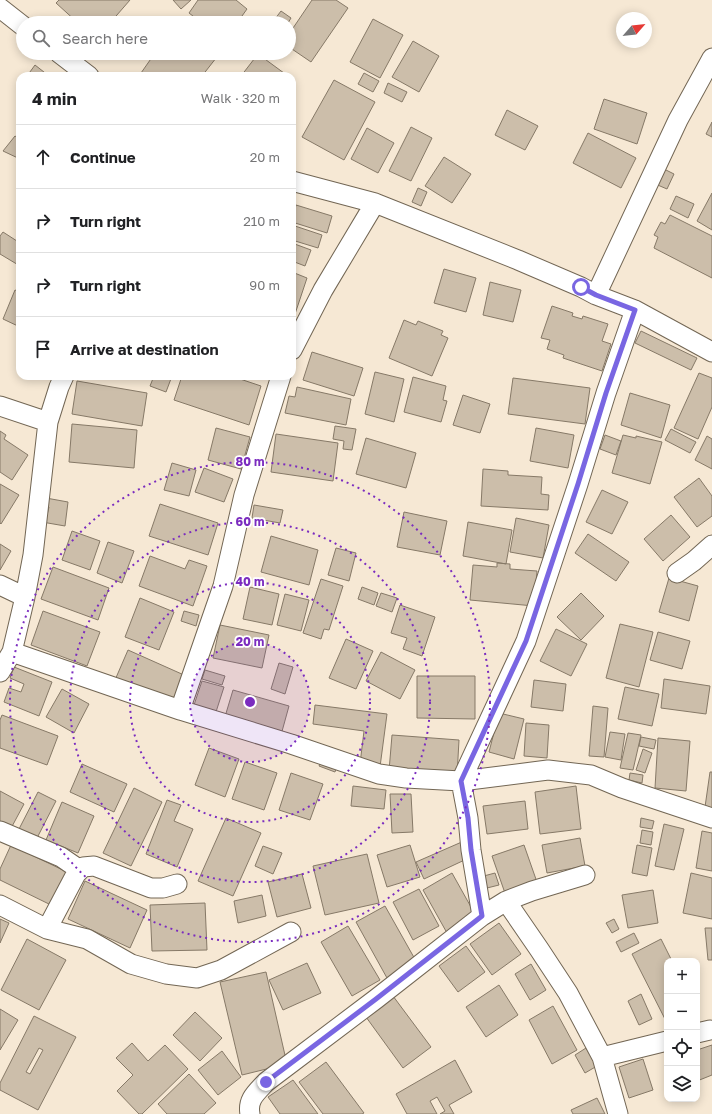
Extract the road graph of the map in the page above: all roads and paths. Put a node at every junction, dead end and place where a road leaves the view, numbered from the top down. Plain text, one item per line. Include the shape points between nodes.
1 (0, 8) edge
2 (16, 21) edge
3 (712, 58) edge
4 (67, 60) edge
5 (84, 72) edge
6 (296, 182) edge
7 (376, 203) junction
8 (596, 295) junction
9 (635, 310) junction
10 (296, 342) edge
11 (712, 352) edge
12 (62, 380) edge
13 (280, 380) edge
14 (0, 406) edge
15 (48, 422) junction
16 (712, 545) edge
17 (677, 573) dead end
18 (0, 585) edge
19 (25, 597) junction
20 (12, 652) junction
21 (0, 672) edge
22 (180, 710) junction
23 (461, 781) junction
24 (712, 818) edge
25 (0, 831) edge
26 (80, 870) junction
27 (584, 876) dead end
28 (177, 884) dead end
29 (506, 901) junction
30 (0, 905) edge
31 (482, 916) junction
32 (48, 929) junction
33 (291, 932) dead end
34 (664, 1042) edge
35 (602, 1057) junction
36 (250, 1114) edge
37 (618, 1114) edge

1 - 2 street
3 - 8 street via 678,120
4 - 5 street
6 - 7 street
7 - 8 street via 518,260
7 - 10 street via 323,290
8 - 9 street
9 - 11 street
9 - 23 street via 526,641
12 - 15 street
13 - 22 street via 244,495 223,586
14 - 15 street
15 - 19 street via 33,555
16 - 17 street
18 - 19 street
19 - 20 street
20 - 21 street
20 - 22 street
22 - 23 street via 379,774
23 - 24 street via 548,770 590,775
23 - 31 street
25 - 26 street via 61,858
26 - 28 street via 83,867 94,866 151,888
26 - 32 street
27 - 29 street via 539,888
29 - 31 street
29 - 35 street via 568,993
30 - 32 street
31 - 36 street via 266,1082 252,1097 248,1106
32 - 33 street via 86,939 131,964 166,974 197,978 221,970
34 - 35 street
35 - 37 street

